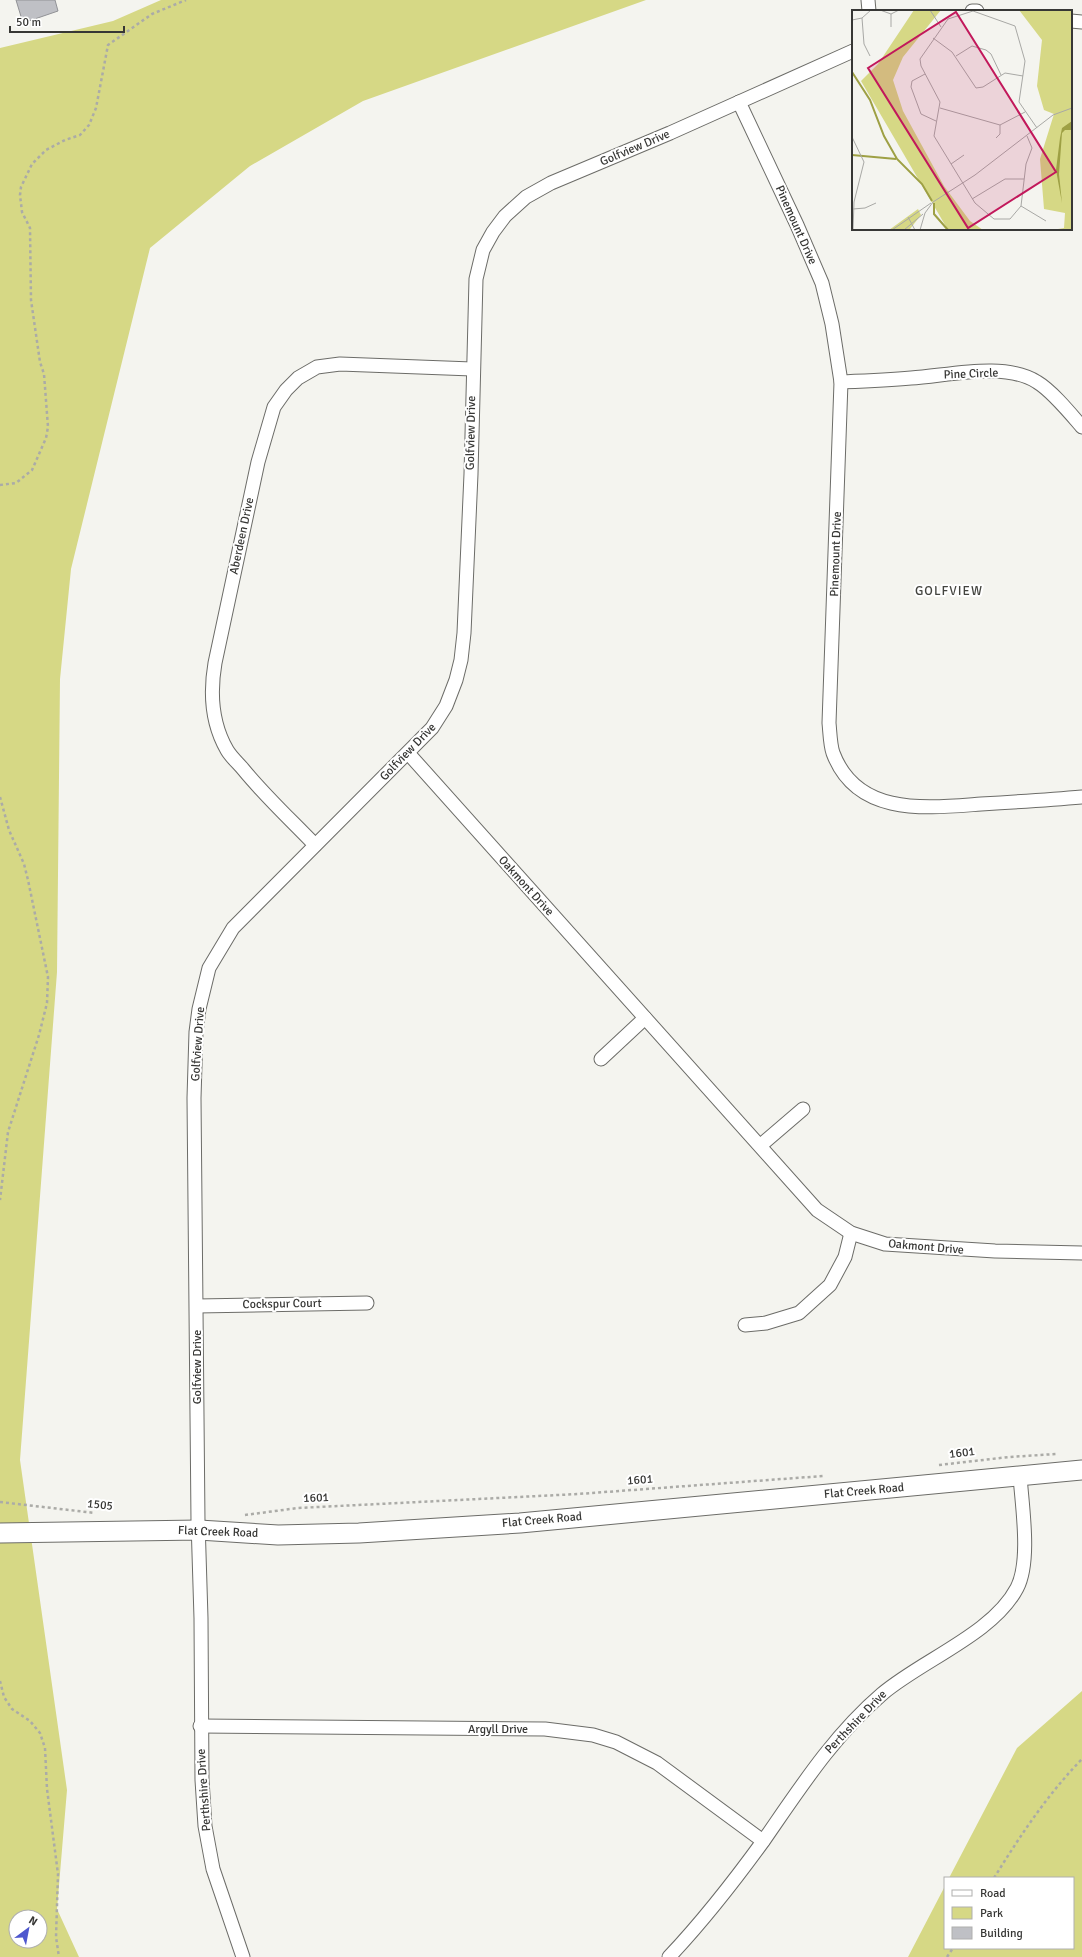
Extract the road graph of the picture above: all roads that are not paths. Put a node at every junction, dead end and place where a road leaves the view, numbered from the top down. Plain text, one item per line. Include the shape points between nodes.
1 (868, 0) edge
2 (869, 10) edge
3 (1072, 21) edge
4 (1082, 22) edge
5 (852, 51) edge
6 (739, 102) junction
7 (472, 369) junction
8 (841, 382) junction
9 (1082, 427) edge
10 (408, 753) junction
11 (1082, 797) edge
12 (315, 845) junction
13 (645, 1018) junction
14 (601, 1059) dead end
15 (803, 1108) dead end
16 (761, 1145) junction
17 (851, 1233) junction
18 (1082, 1253) edge
19 (367, 1303) dead end
20 (197, 1306) junction
21 (745, 1325) dead end
22 (1082, 1470) edge
23 (1020, 1476) junction
24 (199, 1530) junction
25 (0, 1533) edge
26 (202, 1618) joint
27 (200, 1726) junction
28 (763, 1841) junction
29 (243, 1957) edge
30 (669, 1957) edge

1 - 2 street
3 - 4 street
5 - 6 street, Golfview Drive
6 - 7 street, Golfview Drive via 551,183 526,197 505,216 483,250 476,280
6 - 8 street, Pinemount Drive via 822,283 832,324
7 - 10 street, Golfview Drive via 471,474 461,660 450,696 440,717
7 - 12 street, Aberdeen Drive via 340,364 317,367 298,378 274,407 258,462 218,649 212,680 212,699 227,750 253,782
8 - 9 street, Pine Circle via 953,373 1017,374 1037,381
8 - 11 street, Pinemount Drive via 829,723 832,752 843,774 865,793 888,803 908,806 934,807
10 - 12 street, Golfview Drive
10 - 13 street, Oakmont Drive
12 - 20 street, Golfview Drive via 233,928 209,968 196,1032 194,1098
13 - 14 street
13 - 16 street, Oakmont Drive
15 - 16 street
16 - 17 street, Oakmont Drive via 817,1210
17 - 18 street, Oakmont Drive via 885,1244 922,1248
17 - 21 street via 845,1257 830,1285 799,1313 766,1323
19 - 20 street, Cockspur Court
20 - 24 street, Golfview Drive
22 - 23 street, Flat Creek Road
23 - 24 street, Flat Creek Road via 520,1523 278,1535
23 - 28 street, Perthshire Drive via 1024,1561 1017,1586 1004,1608 982,1627 877,1699 825,1754
24 - 25 street, Flat Creek Road
24 - 26 street, Golfview Drive
26 - 27 street, Perthshire Drive
27 - 28 street, Argyll Drive via 545,1729 593,1735 616,1742 657,1763
27 - 29 street, Perthshire Drive via 208,1846 213,1869
28 - 30 street, Perthshire Drive

